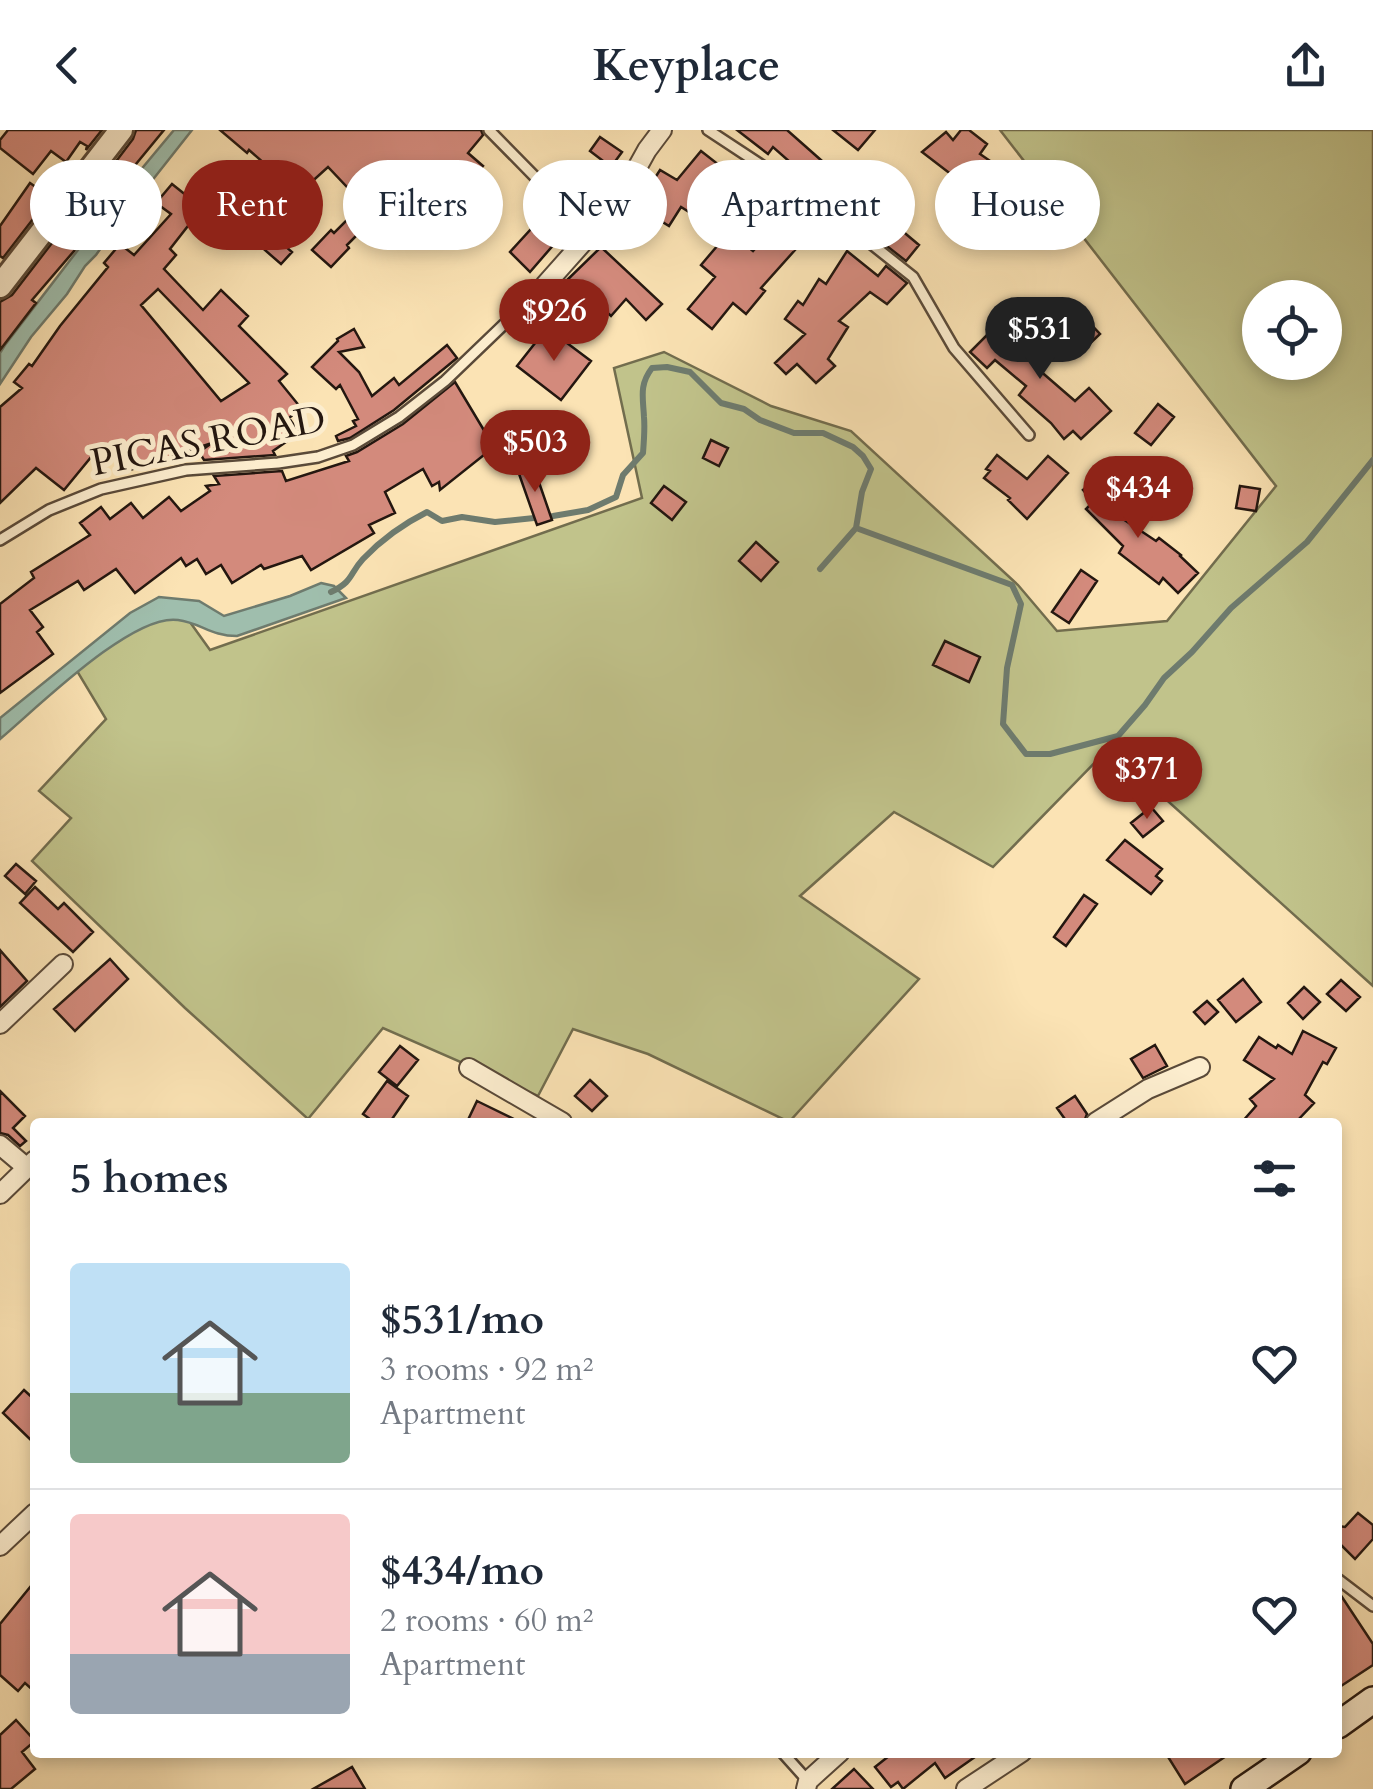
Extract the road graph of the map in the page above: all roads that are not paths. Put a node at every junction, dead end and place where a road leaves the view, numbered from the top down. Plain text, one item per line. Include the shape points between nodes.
1 (120, 130) edge
2 (489, 130) edge
3 (662, 130) edge
4 (708, 130) edge
5 (641, 160) edge
6 (523, 165) edge
7 (578, 250) edge
8 (4, 274) edge
9 (545, 285) joint
10 (1029, 435) dead end
11 (0, 540) edge
12 (63, 964) dead end
13 (0, 1024) edge
14 (469, 1068) dead end
15 (1200, 1068) dead end
16 (555, 1118) edge
17 (1102, 1118) edge
18 (0, 1145) edge
19 (30, 1164) edge
20 (0, 1194) edge
21 (30, 1517) edge
22 (4, 1538) edge
23 (1342, 1582) edge
24 (1373, 1606) edge
25 (1373, 1700) edge
26 (1342, 1722) edge
27 (787, 1758) edge
28 (834, 1758) edge
29 (1013, 1758) edge
30 (1289, 1758) edge
31 (807, 1785) edge
32 (966, 1789) edge
33 (1244, 1789) edge

1 - 8 street
2 - 6 lane
3 - 5 street, PICAS ROAD
4 - 10 lane via 825,207 913,278 954,348
7 - 9 street, PICAS ROAD
9 - 11 lane, PICAS ROAD via 445,381 353,445 318,457 186,470 101,489
12 - 13 street
14 - 16 street
15 - 17 street
18 - 19 street
19 - 20 street
21 - 22 street
23 - 24 lane
25 - 26 main road
27 - 31 lane
28 - 31 street
29 - 32 street
30 - 33 main road

